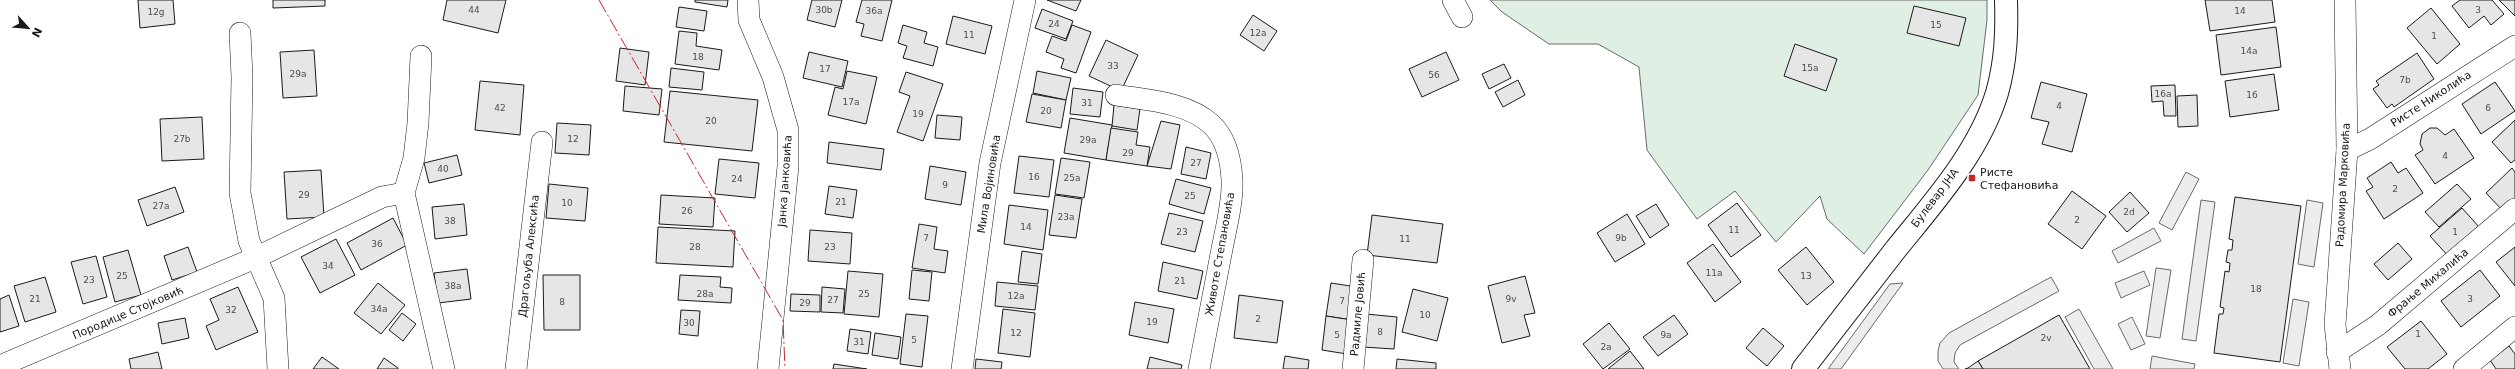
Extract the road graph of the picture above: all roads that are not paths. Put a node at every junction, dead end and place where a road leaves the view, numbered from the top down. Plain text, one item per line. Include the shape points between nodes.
1 (748, 0) edge
2 (1025, 0) edge
3 (2006, 0) edge
4 (2345, 0) edge
5 (240, 33) dead end
6 (2515, 46) edge
7 (421, 56) dead end
8 (1116, 95) dead end
9 (542, 142) dead end
10 (2347, 150) junction
11 (404, 193) junction
12 (2515, 209) edge
13 (256, 258) junction
14 (1363, 260) dead end
15 (2515, 327) edge
16 (2338, 361) edge
17 (0, 366) edge
18 (278, 369) edge
19 (444, 369) edge
20 (516, 369) edge
21 (768, 369) edge
22 (962, 369) edge
23 (1199, 369) edge
24 (1353, 369) edge
25 (1803, 369) edge
26 (2464, 369) edge

1 - 21 street, Јанка Јанковића via 749,20 773,77 788,130 788,166
2 - 22 street, Мила Војиновића via 990,163
3 - 25 main road, Булевар ЈНА via 2007,32 2004,63 1996,94 1977,137 1935,200
4 - 10 street, Радомира Марковића
5 - 13 street via 240,193 249,241
6 - 10 street, Ристе Николића via 2370,139
7 - 11 street via 414,158
8 - 23 street, Животе Степановића via 1167,104 1201,116 1224,142 1230,160 1232,181 1226,231
9 - 20 street, Драгољуба Алексића
10 - 16 street, Радомира Марковића via 2335,318
11 - 13 street, Породице Стојковић via 382,197
11 - 19 street
12 - 16 street, Фрање Михалића
13 - 17 street, Породице Стојковић
13 - 18 street via 274,298
14 - 24 street, Радмиле Јовић
15 - 26 street

